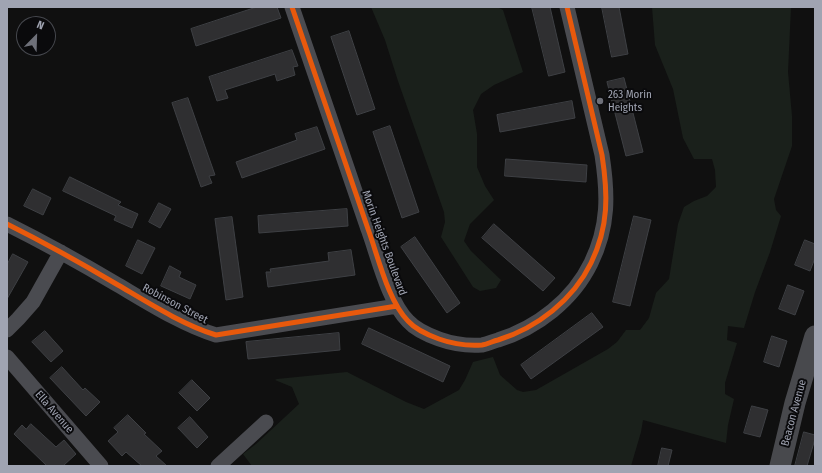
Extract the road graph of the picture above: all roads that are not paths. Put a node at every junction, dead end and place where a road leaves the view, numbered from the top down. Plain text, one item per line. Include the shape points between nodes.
1 (292, 7) edge
2 (568, 7) edge
3 (7, 224) edge
4 (61, 252) junction
5 (397, 306) junction
6 (7, 330) edge
7 (815, 336) edge
8 (7, 358) edge
9 (266, 422) dead end
10 (101, 466) edge
11 (218, 466) edge
12 (780, 466) edge

1 - 5 street, Morin Heights Boulevard
2 - 5 street, Morin Heights Boulevard via 600,147 607,203 597,249 584,275 567,298 536,324 508,337 484,344 460,344 427,335 408,321
3 - 4 street, Robinson Street
4 - 5 street, Robinson Street via 145,301 196,328 216,335
4 - 6 street via 33,302
7 - 12 street, Beacon Avenue
8 - 10 street, Ella Avenue
9 - 11 street

